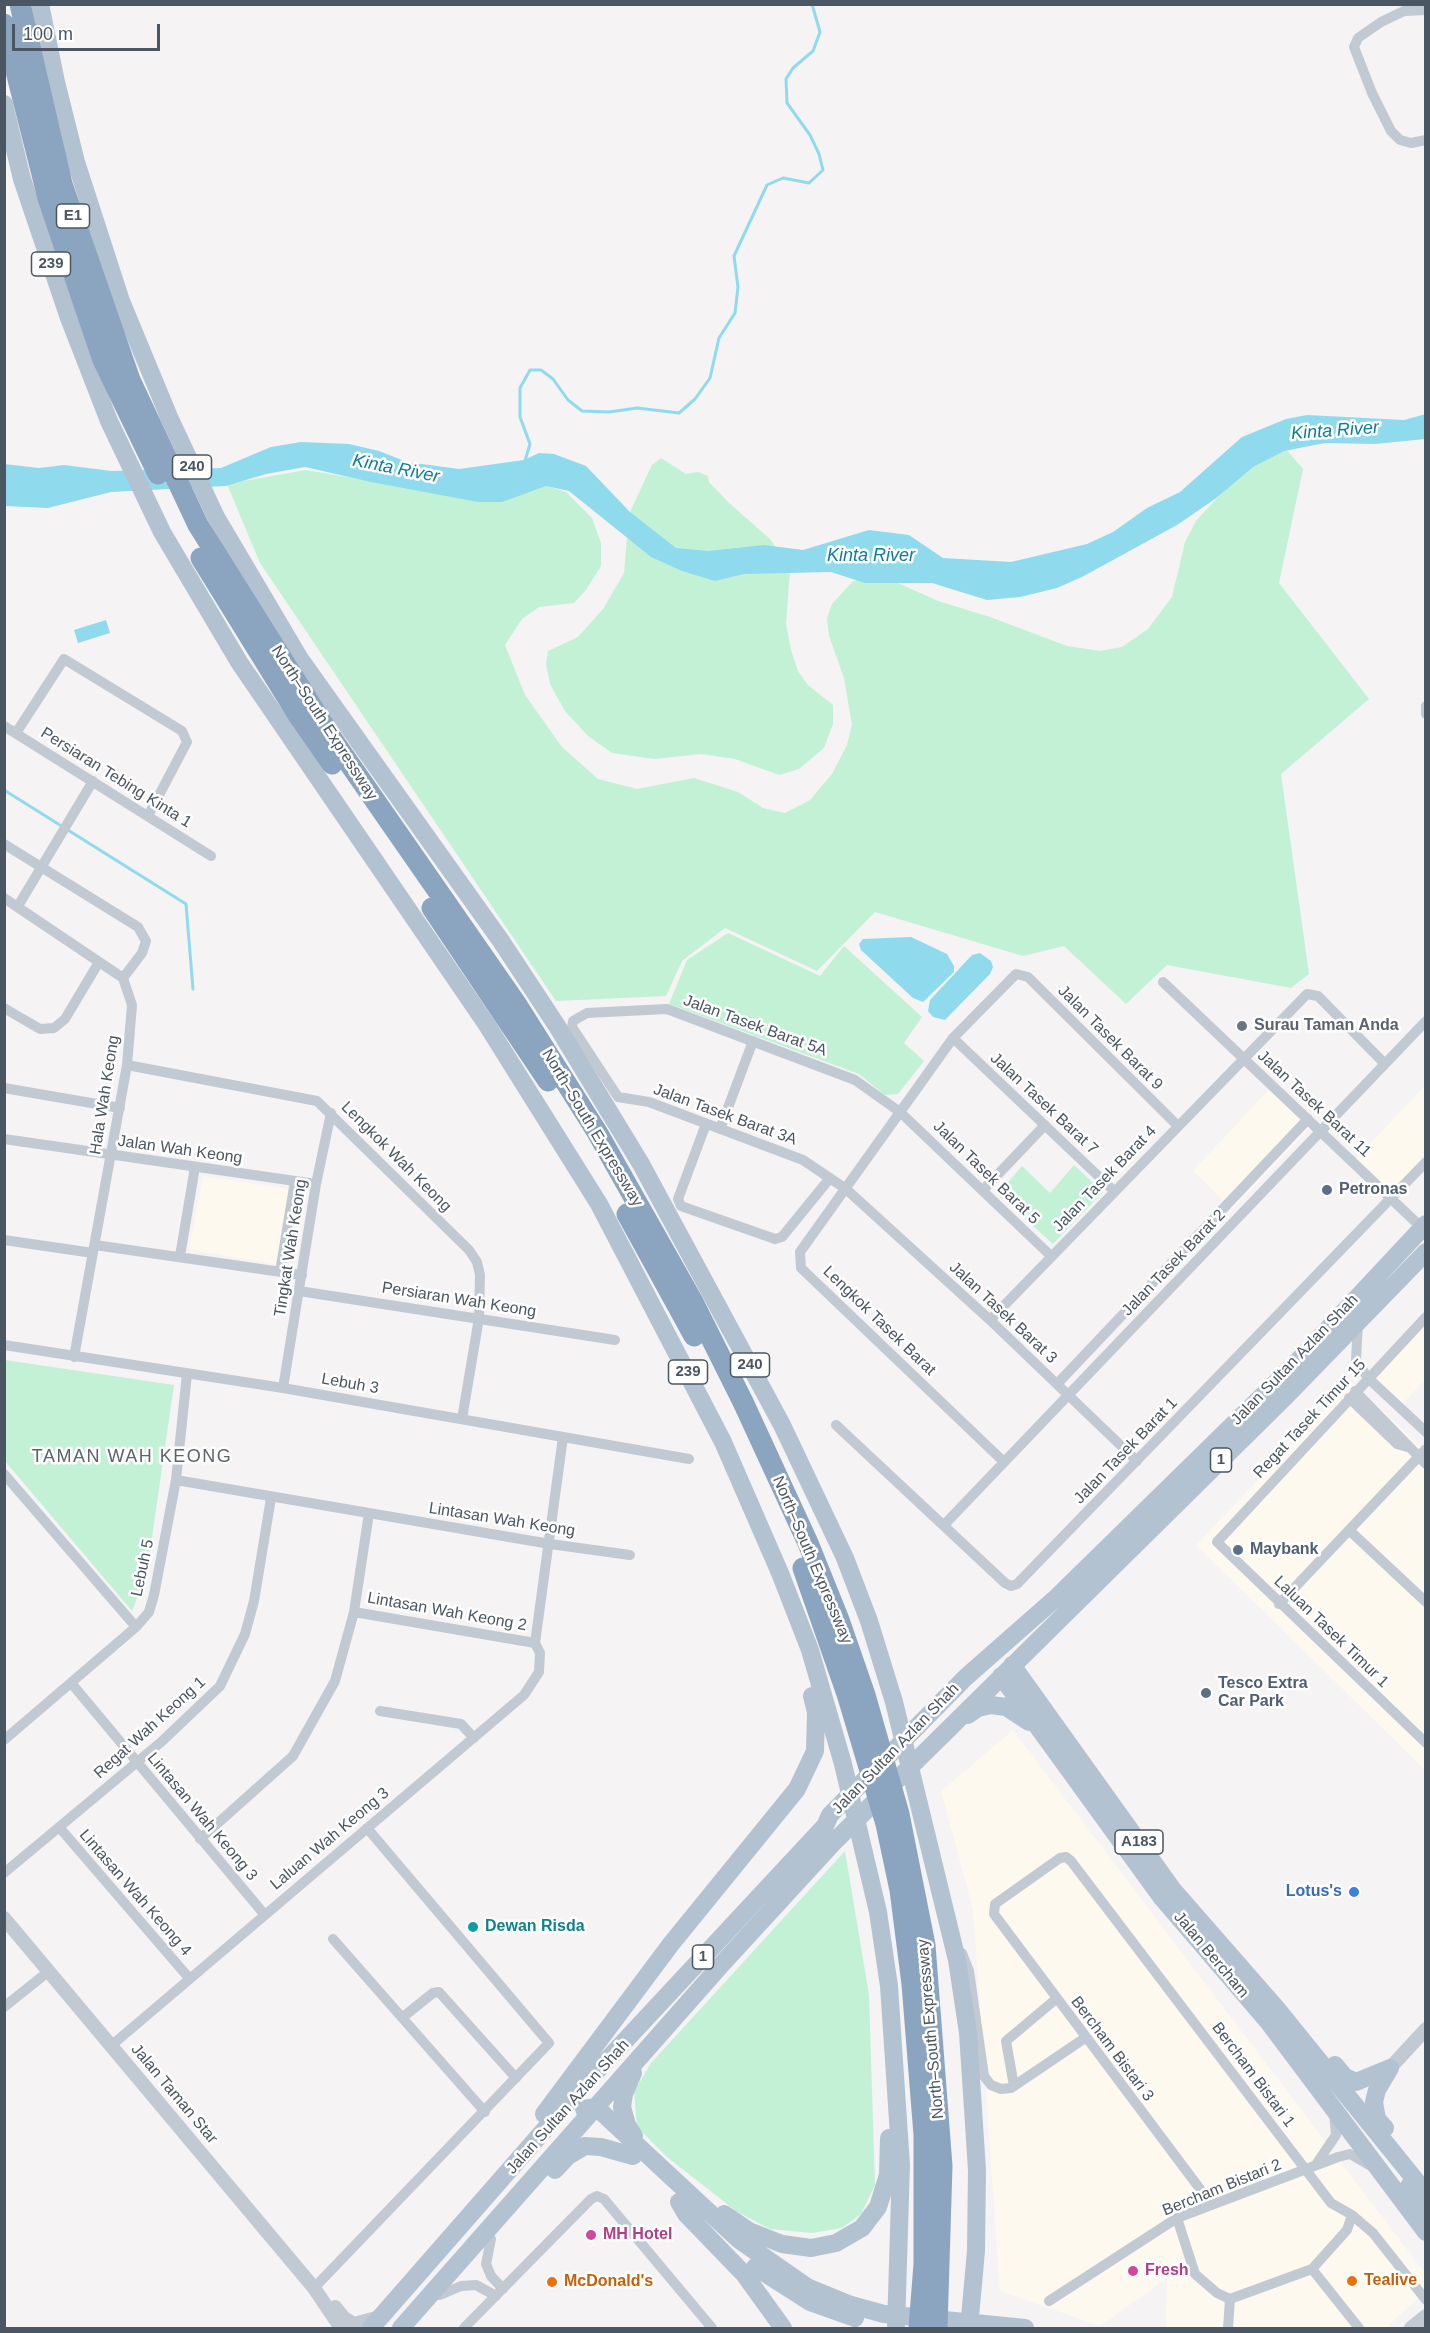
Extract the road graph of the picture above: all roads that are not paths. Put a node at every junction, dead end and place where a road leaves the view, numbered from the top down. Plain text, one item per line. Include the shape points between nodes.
1 (20, 4) edge
2 (40, 4) edge
3 (1425, 10) edge
4 (4, 24) edge
5 (4, 104) edge
6 (1425, 140) edge
7 (150, 420) junction
8 (201, 525) junction
9 (1425, 706) edge
10 (1425, 714) edge
11 (4, 726) edge
12 (16, 733) junction
13 (93, 781) junction
14 (148, 816) junction
15 (4, 844) edge
16 (211, 856) dead end
17 (41, 867) junction
18 (4, 898) edge
19 (18, 906) junction
20 (99, 962) junction
21 (1020, 973) joint
22 (123, 978) junction
23 (1163, 982) dead end
24 (4, 1008) edge
25 (1425, 1021) edge
26 (953, 1038) junction
27 (753, 1041) junction
28 (1243, 1058) junction
29 (1385, 1064) junction
30 (127, 1065) junction
31 (599, 1069) joint
32 (4, 1088) edge
33 (120, 1108) junction
34 (900, 1112) junction
35 (331, 1113) junction
36 (1308, 1119) junction
37 (706, 1124) junction
38 (1045, 1125) junction
39 (1178, 1126) junction
40 (720, 1129) junction
41 (1320, 1131) junction
42 (4, 1139) edge
43 (111, 1155) junction
44 (1425, 1162) edge
45 (195, 1167) junction
46 (830, 1178) junction
47 (295, 1181) junction
48 (316, 1184) junction
49 (846, 1189) junction
50 (983, 1190) junction
51 (1114, 1191) junction
52 (1392, 1199) junction
53 (1424, 1226) edge
54 (4, 1240) edge
55 (94, 1249) junction
56 (1425, 1251) edge
57 (180, 1256) junction
58 (1051, 1256) junction
59 (280, 1272) junction
60 (302, 1275) junction
61 (299, 1291) junction
62 (1425, 1317) edge
63 (479, 1318) junction
64 (990, 1320) junction
65 (1358, 1322) junction
66 (615, 1340) dead end
67 (4, 1345) edge
68 (74, 1357) junction
69 (188, 1374) junction
70 (1368, 1378) junction
71 (1057, 1384) junction
72 (283, 1388) junction
73 (1068, 1395) junction
74 (1352, 1395) junction
75 (462, 1419) junction
76 (836, 1425) dead end
77 (1425, 1432) edge
78 (563, 1437) junction
79 (1423, 1457) edge
80 (689, 1458) dead end
81 (1137, 1461) junction
82 (1005, 1462) junction
83 (4, 1474) edge
84 (176, 1480) junction
85 (271, 1498) junction
86 (369, 1513) junction
87 (944, 1525) junction
88 (1349, 1530) junction
89 (1217, 1542) joint
90 (550, 1544) junction
91 (630, 1555) dead end
92 (780, 1573) junction
93 (1425, 1602) edge
94 (1279, 1604) junction
95 (1071, 1606) junction
96 (354, 1612) junction
97 (136, 1627) junction
98 (1017, 1632) junction
99 (535, 1643) junction
100 (1005, 1668) junction
101 (72, 1684) junction
102 (1039, 1703) junction
103 (380, 1711) dead end
104 (946, 1731) junction
105 (474, 1738) junction
106 (4, 1740) edge
107 (917, 1740) junction
108 (1425, 1743) edge
109 (136, 1763) junction
110 (1106, 1819) junction
111 (59, 1827) junction
112 (367, 1828) junction
113 (830, 1834) junction
114 (200, 1839) junction
115 (4, 1873) edge
116 (992, 1909) joint
117 (946, 1910) junction
118 (264, 1914) junction
119 (4, 1918) edge
120 (333, 1939) dead end
121 (49, 1971) junction
122 (189, 1978) junction
123 (888, 1986) junction
124 (1056, 1999) junction
125 (4, 2007) edge
126 (1277, 2009) junction
127 (403, 2018) junction
128 (1425, 2029) edge
129 (1085, 2038) junction
130 (112, 2045) junction
131 (644, 2053) junction
132 (605, 2064) junction
133 (1390, 2068) junction
134 (516, 2078) junction
135 (1369, 2078) junction
136 (1014, 2086) junction
137 (1356, 2104) junction
138 (1334, 2108) junction
139 (485, 2112) junction
140 (584, 2115) junction
141 (1369, 2121) junction
142 (639, 2154) junction
143 (1317, 2163) junction
144 (1306, 2170) junction
145 (1390, 2183) junction
146 (1425, 2183) edge
147 (498, 2186) junction
148 (1425, 2193) edge
149 (683, 2197) junction
150 (1212, 2205) junction
151 (1425, 2209) edge
152 (1352, 2215) junction
153 (1177, 2218) junction
154 (1425, 2232) edge
155 (491, 2239) junction
156 (1312, 2269) junction
157 (315, 2290) junction
158 (499, 2292) junction
159 (440, 2295) junction
160 (1230, 2299) junction
161 (1425, 2300) edge
162 (1049, 2301) dead end
163 (849, 2311) junction
164 (1425, 2316) edge
165 (377, 2325) edge
166 (341, 2328) edge
167 (401, 2328) edge
168 (412, 2328) edge
169 (464, 2328) edge
170 (712, 2328) edge
171 (783, 2328) edge
172 (896, 2328) edge
173 (901, 2328) edge
174 (919, 2328) edge
175 (937, 2328) edge
176 (969, 2328) edge
177 (1020, 2328) edge
178 (1025, 2328) edge
179 (1228, 2328) edge
180 (1359, 2328) edge
181 (1411, 2328) edge

1 - 7 highway, North–South Expressway / E1 via 62,184 130,380
2 - 7 main road, 240 via 56,82 121,301
3 - 6 street via 1404,11 1382,22 1359,38 1354,47 1391,130 1400,140 1412,144
4 - 7 highway, North–South Expressway / E1 via 48,198 103,360
5 - 92 main road, 239 via 22,179 69,318 109,421 162,532 239,662 487,1025 599,1204 723,1442
7 - 8 highway, North–South Expressway / E1
7 - 8 main road, 240
8 - 117 main road, 240 via 300,658 557,1026 641,1164 782,1425 845,1558 869,1621 894,1702
8 - 174 highway, North–South Expressway / E1 via 218,588 298,715 502,1010 594,1154 685,1318 794,1545 847,1694 886,1824 900,1890 924,2135 924,2264
8 - 175 highway, North–South Expressway / E1 via 333,740 517,1005 597,1132 693,1302 808,1543 865,1695 899,1814 925,1945 942,2166
9 - 10 street
11 - 12 street, Persiaran Tebing Kinta 1
12 - 13 street, Persiaran Tebing Kinta 1
12 - 14 street via 63,659 163,719 182,731 187,742
13 - 14 street, Persiaran Tebing Kinta 1
13 - 17 street
14 - 16 street, Persiaran Tebing Kinta 1
15 - 17 street
17 - 19 street
17 - 22 street via 145,934 142,953
18 - 19 street
19 - 20 street
20 - 22 street
20 - 24 street via 65,1019 54,1028 40,1029
21 - 26 street, Lengkok Tasek Barat
21 - 39 street, Jalan Tasek Barat 9
22 - 30 street, Hala Wah Keong via 132,1005
23 - 28 street, Jalan Tasek Barat 11
25 - 29 street, Jalan Tasek Barat 2
26 - 34 street, Lengkok Tasek Barat
26 - 38 street, Jalan Tasek Barat 7
27 - 31 street, Jalan Tasek Barat 5A via 667,1009 583,1014 573,1021 572,1027
27 - 34 street, Jalan Tasek Barat 5A via 855,1080
27 - 40 street
28 - 29 street, Jalan Tasek Barat 4 via 1311,994 1318,996
28 - 36 street, Jalan Tasek Barat 11
28 - 39 street, Jalan Tasek Barat 4
29 - 41 street, Jalan Tasek Barat 2
30 - 33 street, Hala Wah Keong
30 - 35 street, Lengkok Wah Keong via 312,1099
31 - 37 street, Jalan Tasek Barat 3A via 622,1100 648,1102
32 - 33 street
33 - 43 street, Hala Wah Keong
34 - 49 street, Lengkok Tasek Barat
34 - 50 street, Jalan Tasek Barat 5
35 - 48 street, Tingkat Wah Keong
35 - 63 street, Lengkok Wah Keong via 469,1250 480,1275
36 - 41 street, Jalan Tasek Barat 11
36 - 71 street
37 - 40 street, Jalan Tasek Barat 3A
37 - 46 street via 678,1198 681,1206 775,1239 782,1237
38 - 50 street
38 - 51 street, Jalan Tasek Barat 7
39 - 51 street, Jalan Tasek Barat 4
40 - 46 street, Jalan Tasek Barat 3A via 803,1160
41 - 52 street, Jalan Tasek Barat 11
41 - 73 street, Jalan Tasek Barat 2
42 - 43 street, Jalan Wah Keong
43 - 45 street, Jalan Wah Keong
43 - 55 street, Hala Wah Keong
44 - 52 street, Jalan Tasek Barat 1
45 - 47 street, Jalan Wah Keong
45 - 57 street
46 - 49 street, Jalan Tasek Barat 3A
47 - 48 street, Jalan Wah Keong
47 - 59 street, Tingkat Wah Keong
48 - 60 street, Tingkat Wah Keong
49 - 64 street, Jalan Tasek Barat 3
49 - 82 street, Lengkok Tasek Barat via 800,1252 801,1268
50 - 58 street, Jalan Tasek Barat 5
51 - 58 street, Jalan Tasek Barat 4
52 - 53 street, Jalan Tasek Barat 11
52 - 81 street, Jalan Tasek Barat 1
53 - 98 main road, Jalan Sultan Azlan Shah / 1 via 1297,1362
54 - 55 street
55 - 57 street
55 - 68 street, Hala Wah Keong
56 - 65 main road, Jalan Sultan Azlan Shah / 1
57 - 59 street
58 - 64 street, Jalan Tasek Barat 4
59 - 60 street
60 - 61 street, Tingkat Wah Keong
61 - 63 street, Persiaran Wah Keong
61 - 72 street, Tingkat Wah Keong
62 - 70 street, Regat Tasek Timur 15
63 - 66 street, Persiaran Wah Keong
63 - 75 street, Lengkok Wah Keong
64 - 71 street, Jalan Tasek Barat 3
65 - 70 street via 1356,1360
65 - 95 main road, Jalan Sultan Azlan Shah / 1
67 - 68 street, Lebuh 3
68 - 69 street, Lebuh 3
69 - 72 street, Lebuh 3
69 - 84 street, Lebuh 5
70 - 74 street, Regat Tasek Timur 15
70 - 77 street
71 - 73 street, Jalan Tasek Barat 3
72 - 75 street, Lebuh 3
73 - 81 street, Jalan Tasek Barat 3
73 - 82 street, Jalan Tasek Barat 2
74 - 79 street via 1397,1444
74 - 89 street, Regat Tasek Timur 15
75 - 78 street, Lebuh 3
76 - 87 street, Jalan Tasek Barat 1
78 - 80 street, Lebuh 3
78 - 90 street, Laluan Wah Keong 3
79 - 88 street
81 - 87 street, Jalan Tasek Barat 1 via 1011,1586
82 - 87 street, Jalan Tasek Barat 2
83 - 97 street
84 - 85 street, Lintasan Wah Keong
84 - 97 street, Lebuh 5 via 154,1595 149,1612
85 - 86 street, Lintasan Wah Keong
85 - 109 street, Regat Wah Keong 1 via 254,1601 234,1660 220,1686
86 - 90 street, Lintasan Wah Keong
86 - 96 street
88 - 93 street
88 - 94 street
89 - 94 street, Laluan Tasek Timur 1
90 - 91 street, Lintasan Wah Keong
90 - 99 street, Laluan Wah Keong 3
92 - 123 main road, 239 via 810,1650 843,1764 879,1912
92 - 147 main road via 816,1712 815,1751 807,1772 593,2047 507,2164
94 - 108 street, Laluan Tasek Timur 1
95 - 100 main road, Jalan Sultan Azlan Shah / 1
95 - 102 main road via 1031,1664 1029,1677
96 - 99 street, Lintasan Wah Keong 2
96 - 114 street via 335,1682 293,1756
97 - 101 street, Lebuh 5
98 - 100 main road via 1004,1652
98 - 107 main road, Jalan Sultan Azlan Shah / 1
99 - 105 street, Laluan Wah Keong 3 via 541,1663 532,1686
100 - 102 main road, Jalan Bercham / A183
100 - 104 main road, Jalan Sultan Azlan Shah / 1
100 - 107 main road via 984,1671
100 - 110 main road, Jalan Bercham / A183
101 - 106 street, Lebuh 5
101 - 109 street, Lintasan Wah Keong 3
102 - 126 main road, Jalan Bercham / A183 via 1173,1890
103 - 105 street via 461,1724
104 - 107 main road, Jalan Sultan Azlan Shah / 1
104 - 110 main road via 978,1708 991,1705 1020,1714 1098,1815
105 - 112 street, Laluan Wah Keong 3
107 - 113 main road, Jalan Sultan Azlan Shah / 1
109 - 111 street, Regat Wah Keong 1
109 - 114 street, Lintasan Wah Keong 3
110 - 138 main road, Jalan Bercham / A183 via 1162,1898 1270,2024
111 - 115 street, Regat Wah Keong 1
111 - 122 street, Lintasan Wah Keong 4
112 - 118 street, Laluan Wah Keong 3
112 - 134 street via 549,2043
113 - 131 main road, Jalan Sultan Azlan Shah / 1
113 - 132 main road, Jalan Sultan Azlan Shah / 1
114 - 118 street, Lintasan Wah Keong 3
116 - 124 street, Bercham Bistari 3
116 - 144 street, Bercham Bistari 1 via 1066,1857
117 - 136 street via 969,1971 984,2076 1000,2089
117 - 176 main road, 240 via 968,2032 975,2109 976,2251
118 - 122 street, Laluan Wah Keong 3
119 - 121 street, Jalan Taman Star
120 - 127 street
121 - 125 street
121 - 130 street, Jalan Taman Star
122 - 130 street, Laluan Wah Keong 3
123 - 149 main road via 888,2175 878,2207 862,2228 825,2247 797,2247 749,2231 700,2196
123 - 172 main road, 239 via 901,2165
124 - 129 street, Bercham Bistari 3
124 - 136 street via 1006,2041
126 - 135 main road via 1297,2023 1346,2077 1356,2082
126 - 137 main road, Jalan Bercham / A183
127 - 134 street via 439,1992
127 - 139 street
128 - 133 street
129 - 136 street
129 - 150 street, Bercham Bistari 3
130 - 157 street, Jalan Taman Star
131 - 140 main road, Jalan Sultan Azlan Shah / 1
131 - 142 main road via 628,2080 622,2107
132 - 140 main road
132 - 147 main road, Jalan Sultan Azlan Shah / 1
133 - 135 main road
133 - 146 main road via 1377,2090 1375,2113
134 - 139 street
135 - 137 main road
137 - 141 main road, Jalan Bercham / A183
137 - 145 main road via 1354,2122 1384,2164
138 - 143 street, Bercham Bistari 2 via 1336,2135
138 - 145 main road, Jalan Bercham / A183
139 - 157 street
140 - 142 main road
140 - 165 main road
140 - 167 main road, Jalan Sultan Azlan Shah / 1
141 - 148 main road, Jalan Bercham / A183
141 - 151 main road via 1383,2150
142 - 149 main road
142 - 155 main road via 593,2146 578,2149
143 - 144 street, Bercham Bistari 2
143 - 145 street, Bercham Bistari 2 via 1350,2154
144 - 150 street, Bercham Bistari 2
144 - 152 street, Bercham Bistari 1 via 1331,2203
145 - 154 main road, Jalan Bercham / A183
147 - 165 main road, Jalan Sultan Azlan Shah / 1
149 - 163 main road via 765,2275 810,2301
149 - 171 main road via 686,2214 744,2274
150 - 153 street, Bercham Bistari 2
152 - 156 street via 1347,2230
152 - 161 street, Bercham Bistari 1 via 1373,2233
153 - 160 street via 1195,2274 1217,2294
153 - 162 street, Bercham Bistari 2
155 - 158 street via 486,2264
155 - 159 main road
156 - 160 street
156 - 180 street
157 - 165 street, Jalan Taman Star via 350,2322
157 - 166 street, Jalan Taman Star
158 - 159 street via 476,2285
158 - 169 street
158 - 170 street via 591,2199 601,2197
159 - 168 main road
160 - 179 street
163 - 173 main road
163 - 177 main road
164 - 181 street
177 - 178 main road

